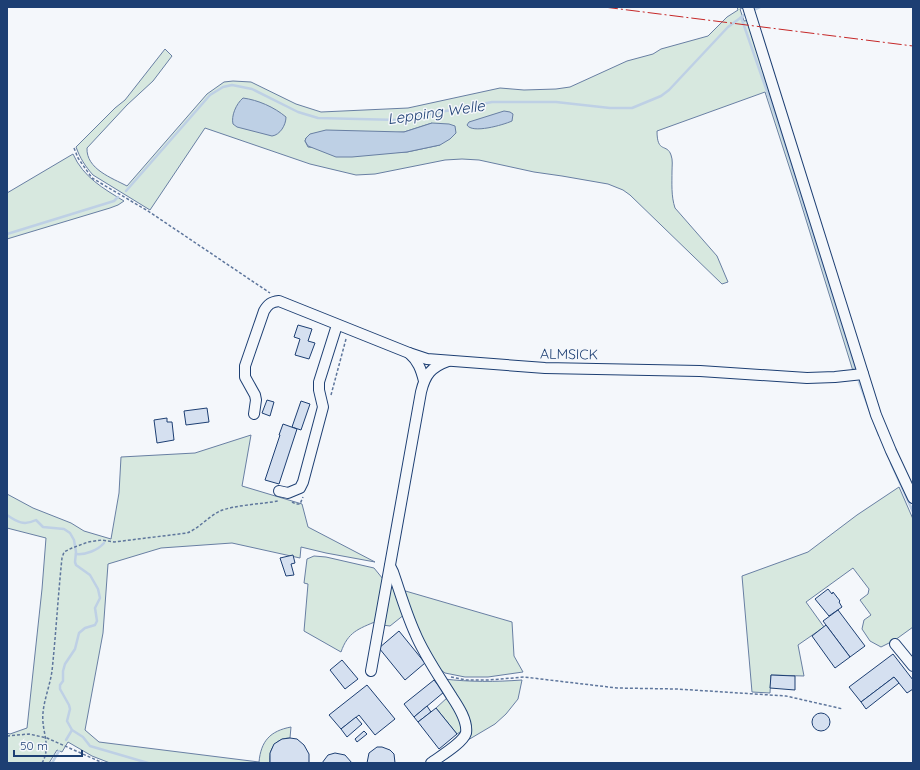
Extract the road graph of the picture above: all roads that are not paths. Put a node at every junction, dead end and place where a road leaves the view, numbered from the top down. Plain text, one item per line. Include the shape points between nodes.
1 (748, 7) edge
2 (337, 325) junction
3 (409, 353) junction
4 (448, 361) junction
5 (863, 374) junction
6 (424, 381) junction
7 (254, 414) dead end
8 (279, 496) road end
9 (913, 498) edge
10 (390, 566) junction
11 (895, 644) dead end
12 (913, 666) edge
13 (371, 671) dead end
14 (431, 763) edge

1 - 5 street
2 - 3 street, ALMSICK
2 - 7 street, ALMSICK via 282,302 272,302 268,305 245,366 245,377 256,400
2 - 8 street via 319,382 323,406 303,482 300,488
3 - 4 street, ALMSICK via 427,359
3 - 6 street via 416,360
4 - 5 street, ALMSICK via 545,368 714,371 806,378
4 - 6 street via 431,370
5 - 9 street via 890,451
6 - 10 street
10 - 13 street
10 - 14 street via 415,634 462,712 466,733 452,748
11 - 12 street

